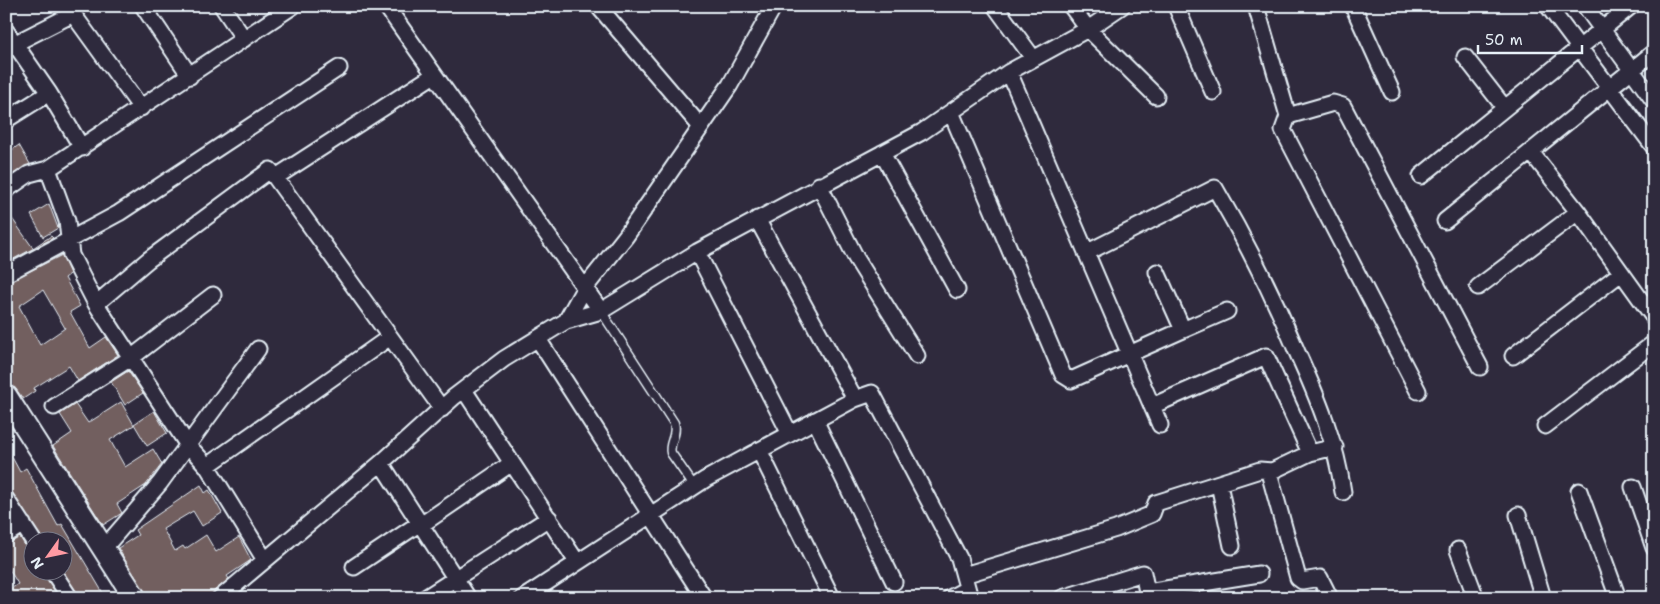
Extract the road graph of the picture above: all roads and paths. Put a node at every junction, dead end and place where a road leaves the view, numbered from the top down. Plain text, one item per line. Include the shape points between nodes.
1 (143, 6) edge
2 (222, 6) edge
3 (293, 6) edge
4 (386, 6) edge
5 (598, 6) edge
6 (774, 6) edge
7 (995, 6) edge
8 (1071, 6) edge
9 (1122, 6) edge
10 (1176, 6) edge
11 (1256, 6) edge
12 (1354, 6) edge
13 (1548, 6) edge
14 (1585, 6) edge
15 (1631, 6) edge
16 (70, 10) edge
17 (1088, 29) junction
18 (1602, 30) junction
19 (6, 31) edge
20 (244, 40) junction
21 (11, 46) edge
22 (1579, 49) junction
23 (1654, 52) edge
24 (1465, 57) dead end
25 (1033, 58) junction
26 (339, 68) dead end
27 (1632, 70) junction
28 (1009, 72) junction
29 (434, 75) junction
30 (190, 76) junction
31 (1609, 87) junction
32 (1213, 92) dead end
33 (1392, 92) dead end
34 (49, 93) junction
35 (1156, 96) dead end
36 (1654, 101) edge
37 (1504, 107) junction
38 (141, 108) junction
39 (951, 112) junction
40 (1288, 116) junction
41 (6, 120) edge
42 (701, 127) junction
43 (1654, 147) edge
44 (82, 148) junction
45 (1531, 152) junction
46 (882, 153) junction
47 (48, 169) junction
48 (1421, 176) dead end
49 (276, 178) junction
50 (818, 185) junction
51 (6, 190) edge
52 (1578, 212) junction
53 (757, 219) junction
54 (1445, 221) dead end
55 (69, 238) junction
56 (697, 252) junction
57 (1086, 253) junction
58 (1157, 272) dead end
59 (1621, 273) junction
60 (6, 274) edge
61 (1478, 287) dead end
62 (584, 290) junction
63 (956, 290) dead end
64 (212, 295) dead end
65 (96, 304) junction
66 (601, 311) junction
67 (1226, 311) dead end
68 (1654, 318) edge
69 (566, 321) junction
70 (1183, 330) junction
71 (390, 337) junction
72 (538, 339) junction
73 (1654, 343) edge
74 (258, 349) dead end
75 (916, 356) dead end
76 (1130, 356) junction
77 (1513, 356) dead end
78 (131, 358) junction
79 (1480, 367) dead end
80 (464, 390) junction
81 (1418, 391) dead end
82 (6, 396) edge
83 (855, 399) junction
84 (1152, 406) junction
85 (54, 408) dead end
86 (442, 409) junction
87 (815, 420) junction
88 (1160, 425) dead end
89 (1545, 426) dead end
90 (790, 434) junction
91 (187, 444) junction
92 (1335, 447) junction
93 (759, 450) junction
94 (1310, 453) junction
95 (381, 463) junction
96 (512, 463) junction
97 (207, 466) junction
98 (1272, 471) junction
99 (1219, 484) junction
100 (694, 486) junction
101 (1632, 487) dead end
102 (1579, 491) dead end
103 (1344, 492) dead end
104 (6, 499) edge
105 (649, 515) junction
106 (1518, 515) dead end
107 (549, 518) junction
108 (23, 524) junction
109 (420, 524) junction
110 (28, 532) edge
111 (6, 534) edge
112 (1232, 546) dead end
113 (104, 548) junction
114 (1654, 548) edge
115 (1458, 550) dead end
116 (265, 560) junction
117 (578, 562) junction
118 (354, 567) dead end
119 (1259, 574) dead end
120 (455, 577) junction
121 (60, 582) edge
122 (894, 582) dead end
123 (967, 587) edge
124 (70, 598) edge
125 (136, 598) edge
126 (220, 598) edge
127 (425, 598) edge
128 (468, 598) edge
129 (523, 598) edge
130 (704, 598) edge
131 (832, 598) edge
132 (950, 598) edge
133 (1062, 598) edge
134 (1330, 598) edge
135 (1476, 598) edge
136 (1543, 598) edge
137 (1618, 598) edge

1 - 30 street
2 - 20 street
3 - 20 street
4 - 29 street
5 - 42 street
6 - 42 street via 730,85
7 - 25 street
8 - 17 street
9 - 17 street
10 - 32 street
11 - 40 street
12 - 33 street
13 - 22 street
14 - 18 street
15 - 18 street
16 - 21 street
16 - 38 street
17 - 25 street
17 - 35 street
18 - 22 street
18 - 27 street
19 - 21 street
20 - 30 street
21 - 34 street
22 - 31 street
22 - 37 street
23 - 27 street
24 - 37 street
25 - 28 street
26 - 55 street via 118,213
27 - 31 street
27 - 36 street
28 - 39 street
28 - 57 street
29 - 49 street
29 - 62 street
30 - 38 street
31 - 43 street
31 - 45 street
34 - 41 street
34 - 44 street
37 - 48 street
38 - 44 street
39 - 46 street
39 - 76 street via 1063,375 1071,380
40 - 79 street via 1333,103 1343,106
40 - 81 street via 1282,130
42 - 62 street via 626,236
44 - 47 street
45 - 52 street
45 - 54 street
46 - 50 street
46 - 63 street
47 - 51 street via 29,174
47 - 55 street via 68,221
49 - 65 street via 270,170 148,260
49 - 71 street
50 - 53 street
50 - 75 street via 856,258
52 - 59 street
52 - 61 street
53 - 56 street
53 - 83 street
55 - 60 street
55 - 65 street via 71,255
56 - 66 street
56 - 90 street
57 - 76 street
57 - 92 street via 1215,188 1278,306 1326,418
58 - 70 street
59 - 68 street
59 - 77 street
62 - 66 street
62 - 69 street
64 - 78 street
65 - 78 street
66 - 69 street
66 - 100 lane via 674,424 676,434 671,453
67 - 70 street
69 - 72 street
70 - 76 street
71 - 86 street
71 - 97 street
72 - 80 street
72 - 105 street
73 - 89 street
74 - 91 street
76 - 84 street
78 - 85 street
78 - 91 street
80 - 86 street
80 - 96 street
82 - 113 street
83 - 87 street
83 - 123 street via 872,393 959,558
84 - 88 street
84 - 94 street via 1266,356
86 - 95 street
87 - 90 street
87 - 122 street
90 - 93 street
91 - 97 street
91 - 113 street via 160,483
92 - 94 street
92 - 103 street
93 - 100 street
93 - 131 street
94 - 98 street
95 - 109 street
95 - 116 street
96 - 107 street
96 - 109 street
97 - 116 street
98 - 99 street via 1260,470
98 - 134 street via 1270,476 1298,578 1302,581 1320,578
99 - 112 street
99 - 123 street via 1156,503 1152,514
100 - 105 street
101 - 114 street
102 - 137 street
104 - 108 street
105 - 117 street
105 - 130 street
106 - 136 street
107 - 117 street
107 - 120 street
108 - 110 street
108 - 111 street
109 - 118 street
109 - 120 street
113 - 125 street
115 - 135 street
116 - 126 street
117 - 129 street
119 - 133 street via 1147,592 1143,573
120 - 127 street
120 - 128 street
121 - 124 street
123 - 132 street

